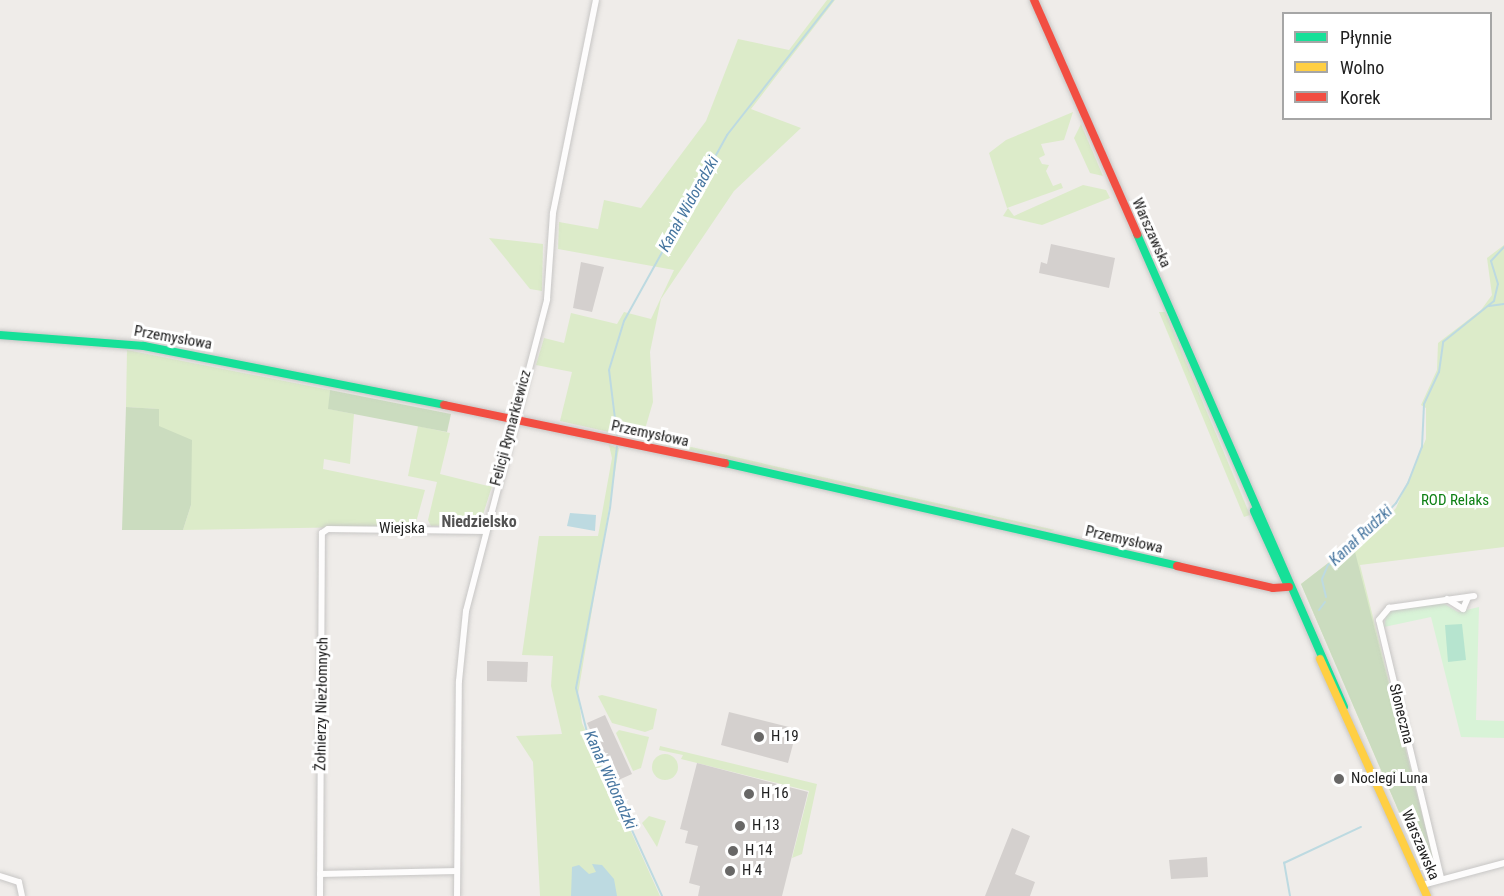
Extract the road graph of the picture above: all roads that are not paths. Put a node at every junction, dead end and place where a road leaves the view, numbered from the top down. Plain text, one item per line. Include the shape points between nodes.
1 (596, 0) edge
2 (1034, 0) edge
3 (0, 335) edge
4 (513, 420) junction
5 (484, 531) junction
6 (322, 533) joint
7 (1289, 587) junction
8 (1447, 599) junction
9 (1504, 863) edge
10 (457, 871) junction
11 (320, 874) junction
12 (0, 876) edge
13 (1441, 878) junction
14 (1422, 885) junction
15 (22, 896) edge
16 (320, 896) edge
17 (457, 896) edge
18 (1427, 896) edge

1 - 4 street, Felicji Rymarkiewicz via 553,213 547,299
2 - 7 street, Warszawska
3 - 4 street, Przemysłowa via 144,346
4 - 5 street, Felicji Rymarkiewicz
4 - 7 street, Przemysłowa via 1273,588
5 - 6 street, Wiejska via 328,529
5 - 10 street, Felicji Rymarkiewicz via 460,659
6 - 11 street, Żołnierzy Niezłomnych
7 - 14 street, Warszawska
8 - 8 street via 1471,596 1463,609
8 - 13 street, Słoneczna via 1389,608 1379,620
9 - 13 street
10 - 11 street
10 - 17 street, Felicji Rymarkiewicz
11 - 16 street, Żołnierzy Niezłomnych
12 - 15 street via 19,882
13 - 14 street
14 - 18 street, Warszawska

